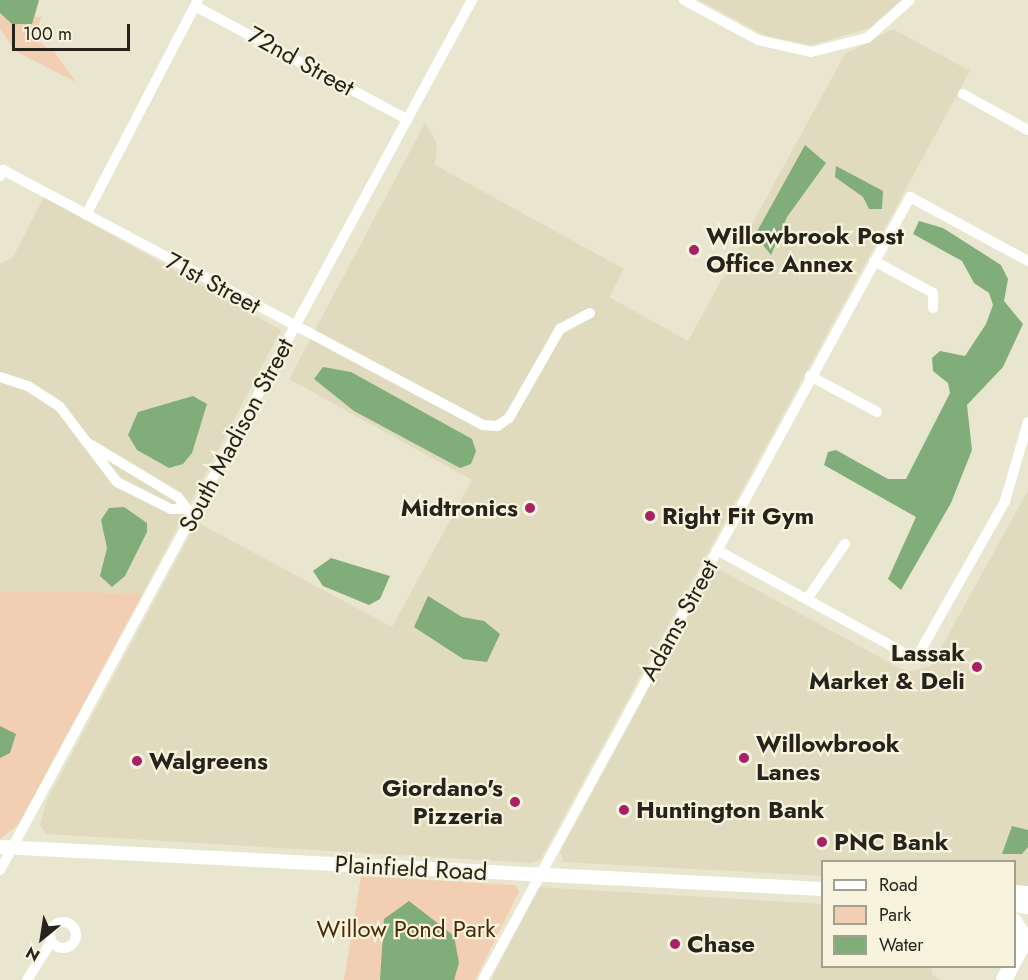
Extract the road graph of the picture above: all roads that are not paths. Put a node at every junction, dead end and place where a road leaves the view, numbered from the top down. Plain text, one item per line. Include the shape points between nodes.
1 (472, 0) edge
2 (684, 0) edge
3 (910, 0) edge
4 (197, 3) edge
5 (963, 94) dead end
6 (406, 119) junction
7 (1028, 130) edge
8 (0, 176) edge
9 (86, 215) junction
10 (874, 261) junction
11 (1028, 261) edge
12 (933, 308) dead end
13 (590, 313) dead end
14 (295, 326) junction
15 (810, 376) junction
16 (0, 377) edge
17 (877, 412) dead end
18 (1028, 422) edge
19 (88, 442) junction
20 (845, 544) dead end
21 (717, 550) junction
22 (807, 599) junction
23 (6, 847) edge
24 (0, 870) edge
25 (540, 875) junction
26 (821, 889) edge
27 (1016, 924) edge
28 (1027, 938) edge
29 (51, 942) dead end
30 (1016, 957) edge
31 (27, 980) edge
32 (483, 980) edge

1 - 6 street, South Madison Street
2 - 3 street via 758,40 811,51 867,38
4 - 6 street, 72nd Street
4 - 9 street
5 - 7 street
6 - 14 street, South Madison Street
8 - 9 street, 71st Street via 3,170
9 - 14 street, 71st Street
10 - 11 street, Adams Street via 910,196
10 - 12 street via 933,293
10 - 15 street, Adams Street
13 - 14 street, 71st Street via 560,329 519,403 497,426 483,425
14 - 23 street, South Madison Street
15 - 17 street
15 - 21 street, Adams Street
16 - 19 street via 52,400
18 - 22 street via 1005,501 918,655 904,653
19 - 19 street via 100,465 127,489 171,508 187,509 178,497
20 - 22 street
21 - 22 street
21 - 25 street, Adams Street
23 - 24 street, South Madison Street
23 - 25 main road, Plainfield Road
25 - 26 main road, Plainfield Road
25 - 32 street, Adams Street
27 - 28 highway
28 - 30 highway
29 - 31 street

